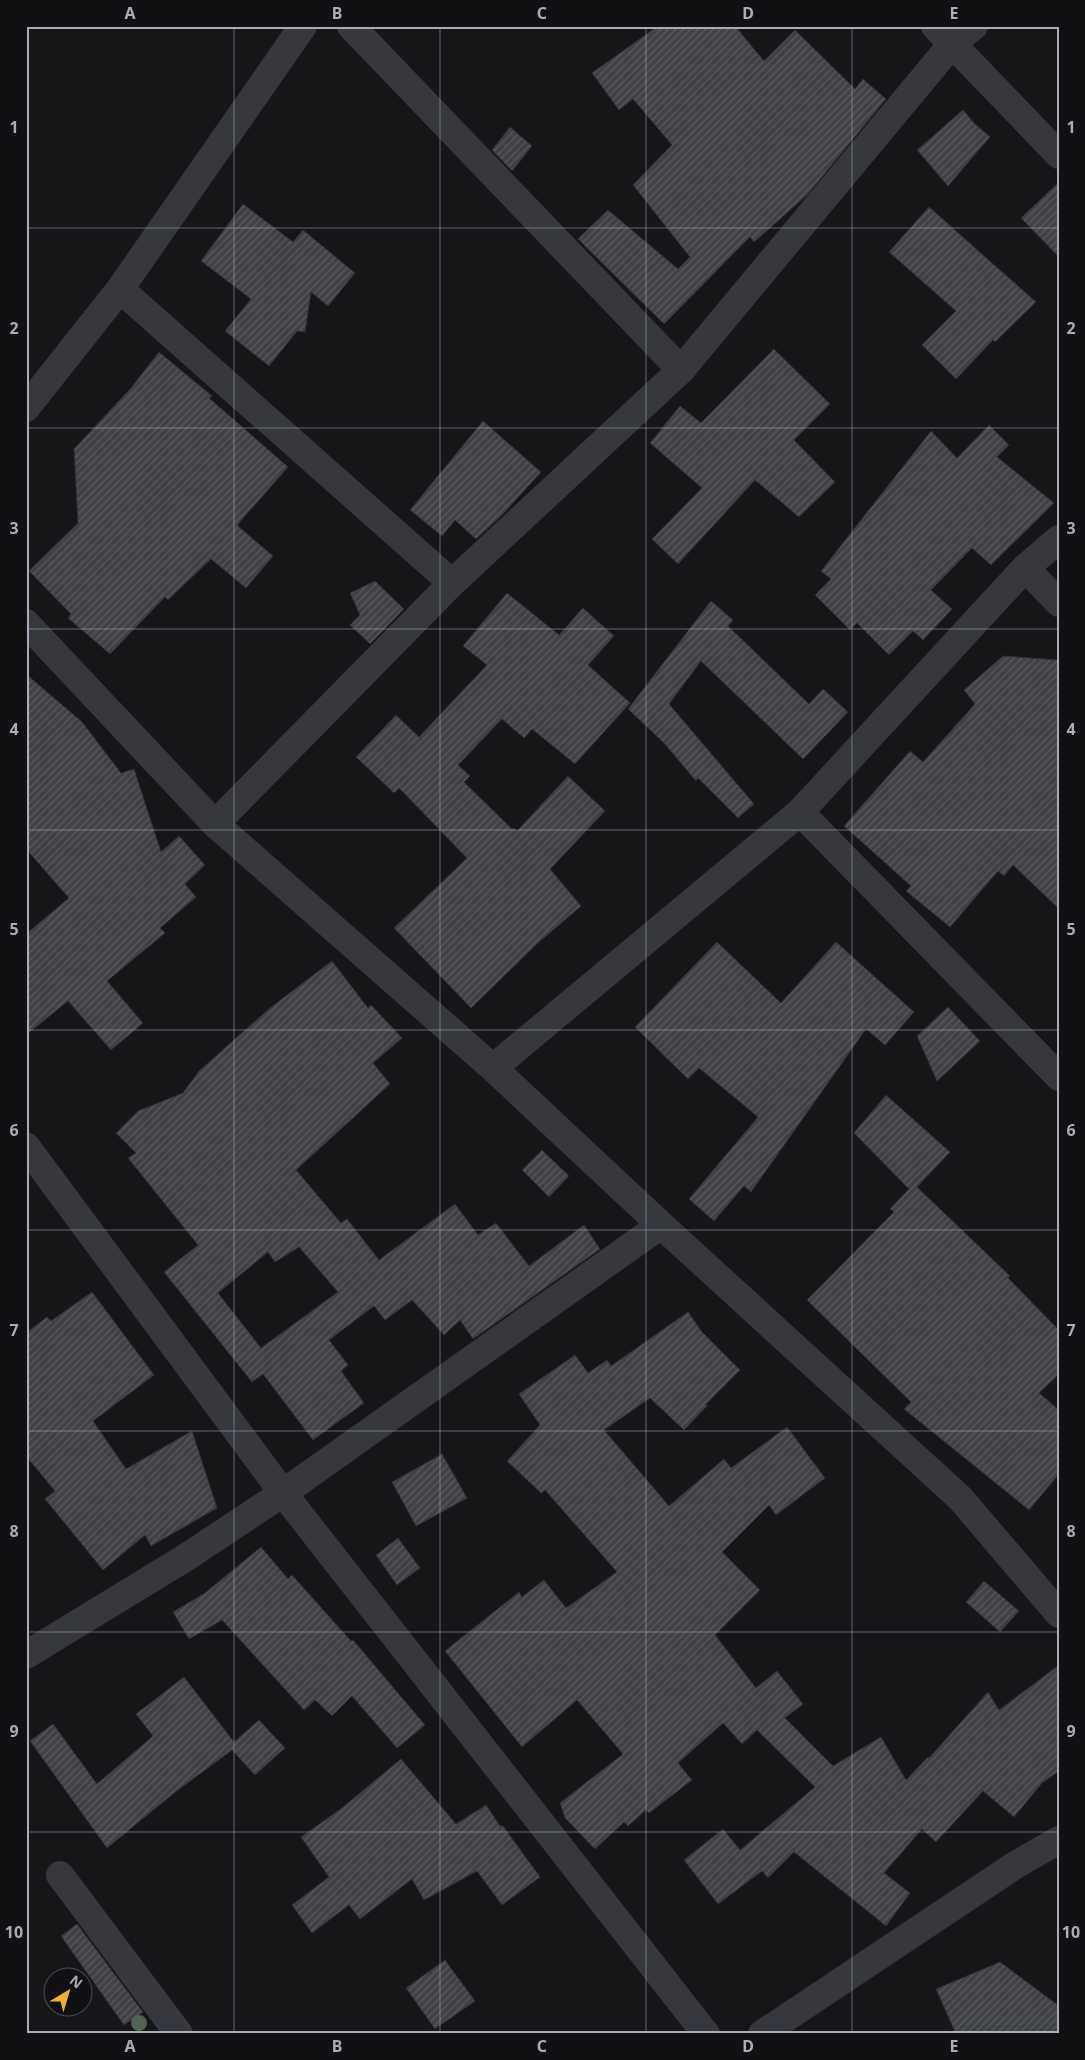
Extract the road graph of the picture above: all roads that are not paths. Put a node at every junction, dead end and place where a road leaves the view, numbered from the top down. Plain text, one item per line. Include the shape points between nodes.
1 (303, 26) edge
2 (351, 26) edge
3 (974, 26) edge
4 (944, 35) edge
5 (1059, 155) edge
6 (120, 288) junction
7 (681, 370) junction
8 (26, 408) edge
9 (1059, 539) edge
10 (1025, 568) junction
11 (452, 583) junction
12 (1059, 603) edge
13 (26, 623) edge
14 (800, 812) junction
15 (215, 824) junction
16 (493, 1068) junction
17 (1059, 1076) edge
18 (26, 1146) edge
19 (661, 1226) junction
20 (283, 1493) junction
21 (1059, 1614) edge
22 (26, 1655) edge
23 (1059, 1840) edge
24 (60, 1875) dead end
25 (179, 2034) edge
26 (706, 2034) edge
27 (762, 2034) edge

1 - 6 street
2 - 7 street
3 - 4 street
4 - 5 street
4 - 7 street
6 - 8 street
6 - 11 street
7 - 11 street
9 - 10 street
10 - 12 street
10 - 14 street
11 - 15 street
13 - 15 street
14 - 16 street
14 - 17 street
15 - 16 street
16 - 19 street
18 - 20 street
19 - 20 street
19 - 21 street via 960,1498
20 - 22 street via 185,1558
20 - 26 street
23 - 27 street via 1009,1869
24 - 25 street

